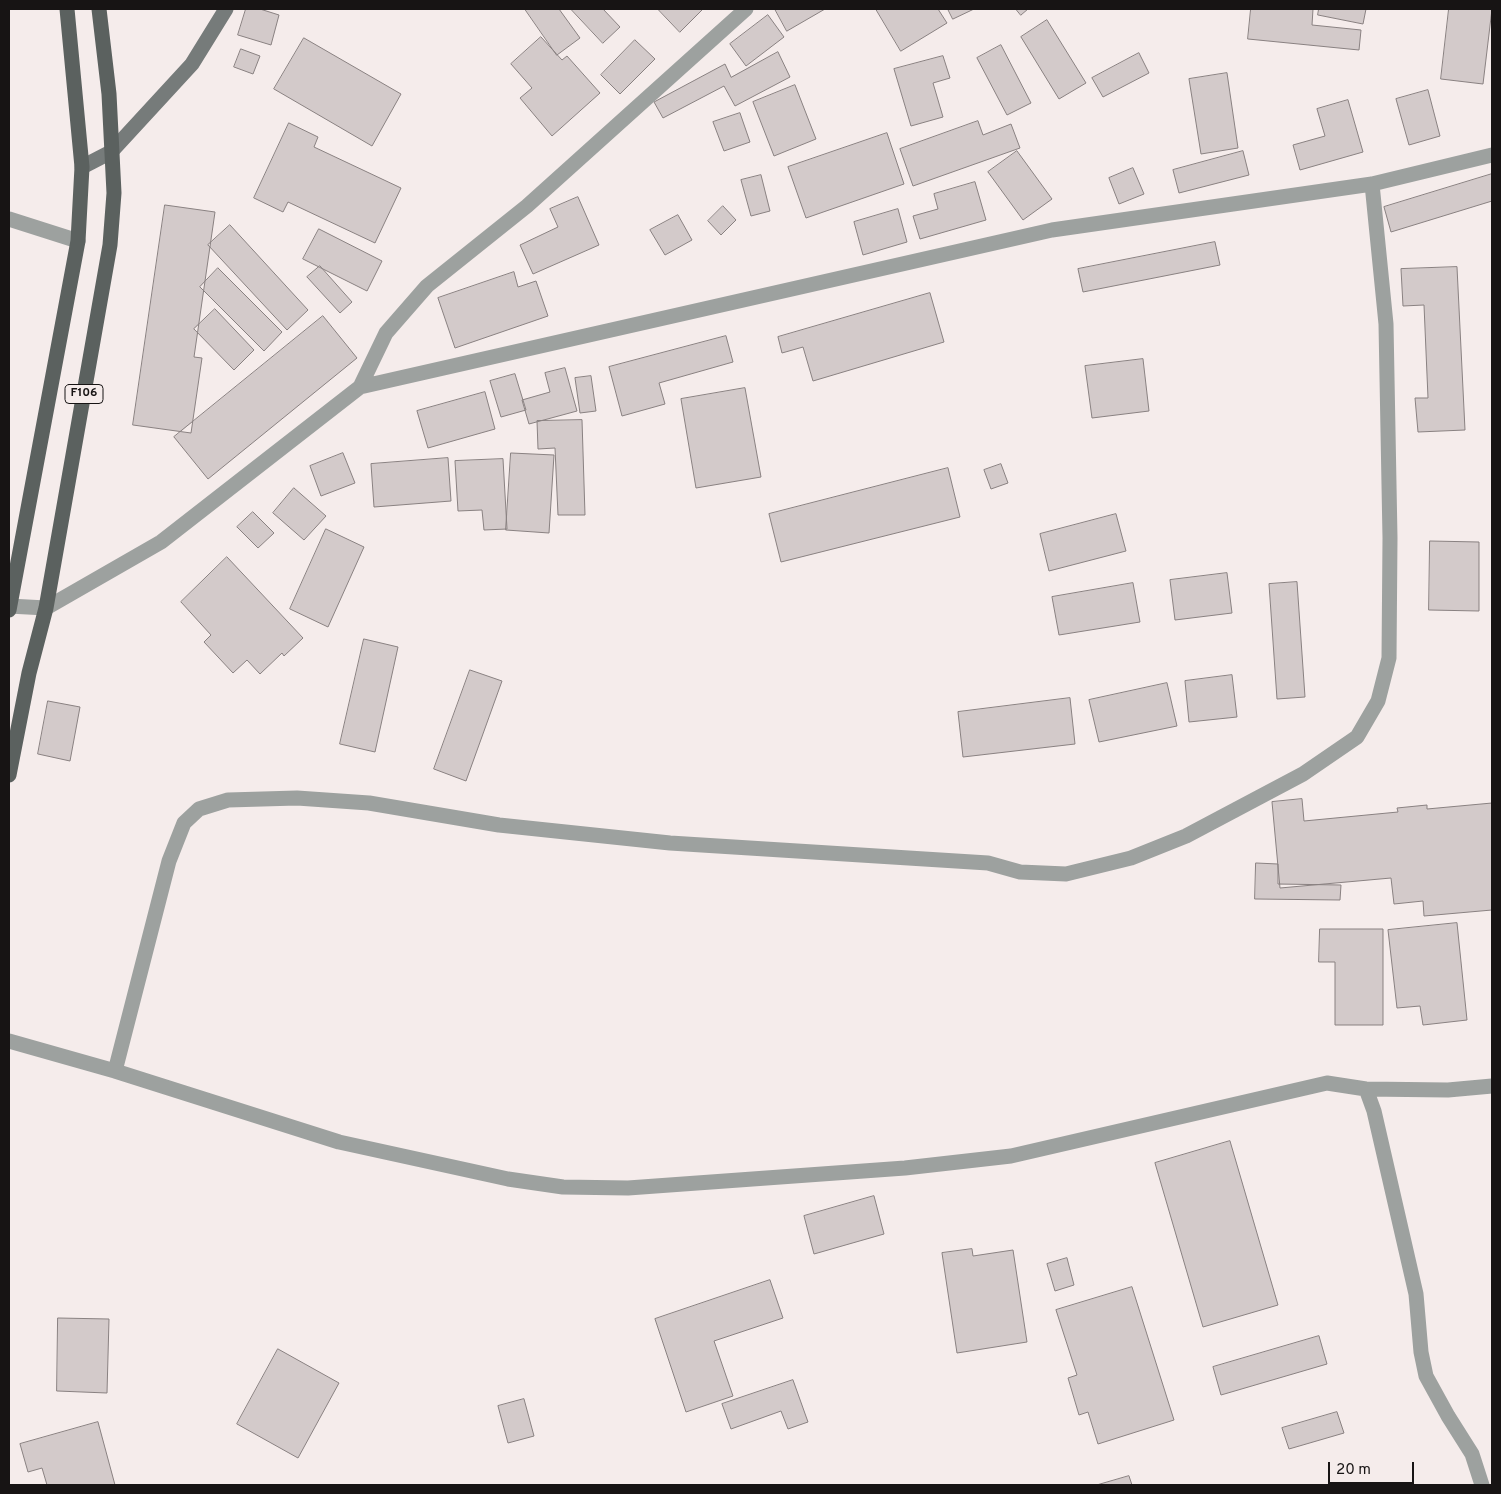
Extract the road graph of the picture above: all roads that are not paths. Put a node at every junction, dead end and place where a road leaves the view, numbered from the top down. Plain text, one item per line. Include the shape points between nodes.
1 (67, 9) edge
2 (99, 9) edge
3 (226, 9) edge
4 (746, 9) edge
5 (111, 152) junction
6 (1492, 155) edge
7 (82, 167) junction
8 (1372, 184) junction
9 (9, 219) edge
10 (78, 241) junction
11 (360, 387) junction
12 (9, 608) edge
13 (46, 608) junction
14 (9, 775) edge
15 (9, 1041) edge
16 (115, 1071) junction
17 (1492, 1086) edge
18 (1366, 1089) junction
19 (1482, 1485) edge

1 - 7 main road, F106
2 - 5 main road, F106 via 109,94
3 - 5 street via 192,64
4 - 11 street via 528,206 427,286 386,333
5 - 7 street
5 - 13 main road, F106 via 114,193 110,245
6 - 8 street
7 - 10 main road, F106
8 - 11 street via 1052,230
8 - 16 street via 1386,324 1389,658 1378,701 1357,737 1303,774 1186,836 1131,858 1066,874 1020,872 988,863 651,841 499,825 369,803 297,798 228,800 199,809 184,823 169,862
9 - 10 street
10 - 12 main road, F106
11 - 13 street via 161,542
12 - 13 street
13 - 14 main road, F106 via 29,673
15 - 16 street
16 - 18 street via 339,1142 508,1179 563,1187 628,1188 1011,1156 1327,1083
17 - 18 street via 1448,1090
18 - 19 street via 1374,1111 1416,1294 1426,1376 1472,1454

